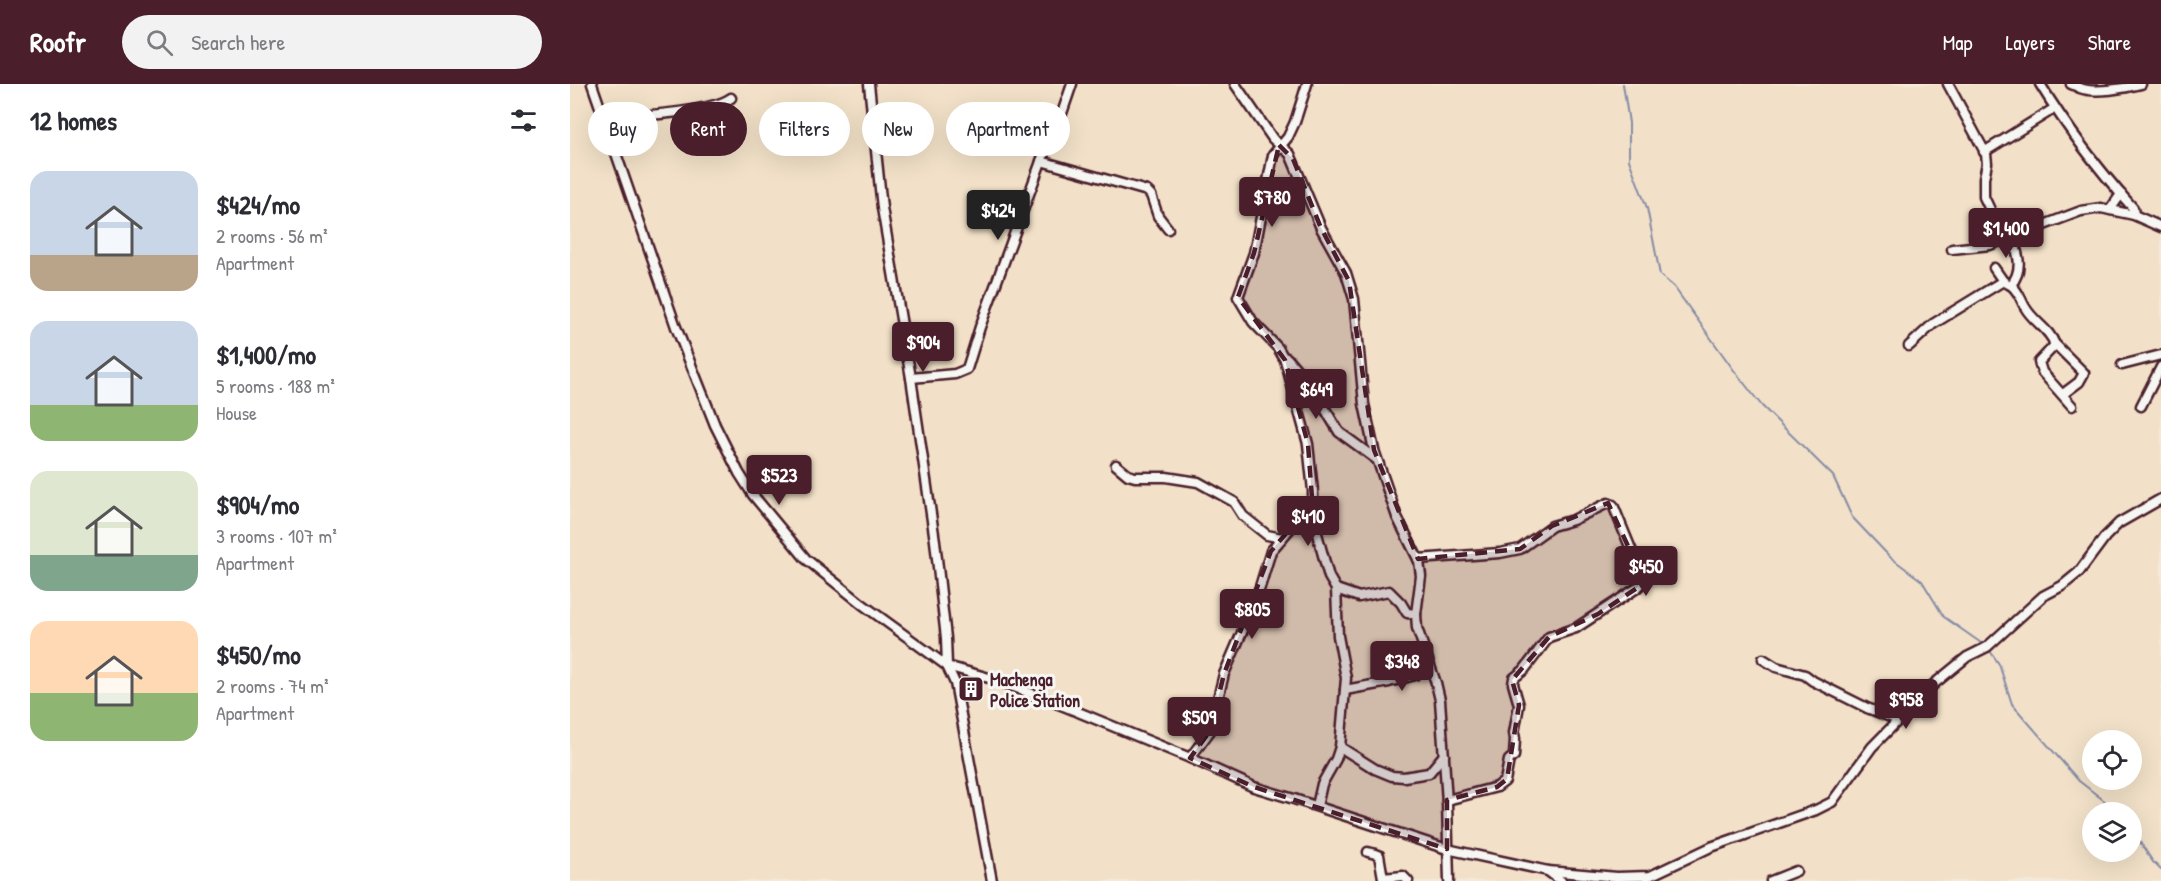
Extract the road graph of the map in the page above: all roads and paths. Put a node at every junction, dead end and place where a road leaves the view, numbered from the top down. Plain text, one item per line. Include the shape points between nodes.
1 (592, 84) edge
2 (869, 84) edge
3 (1072, 84) edge
4 (1235, 84) edge
5 (1306, 84) edge
6 (1948, 84) edge
7 (2040, 84) edge
8 (2071, 84) edge
9 (2141, 84) edge
10 (731, 98) dead end
11 (598, 102) edge
12 (2055, 108) junction
13 (658, 114) edge
14 (1279, 145) junction
15 (1984, 152) junction
16 (617, 156) edge
17 (1041, 161) junction
18 (2121, 194) junction
19 (2110, 210) junction
20 (2134, 215) junction
21 (2161, 227) edge
22 (2034, 228) junction
23 (1168, 229) dead end
24 (2012, 236) junction
25 (1952, 249) dead end
26 (1994, 268) dead end
27 (2007, 283) junction
28 (2054, 343) junction
29 (1909, 346) dead end
30 (1282, 354) junction
31 (2161, 355) edge
32 (2122, 365) dead end
33 (2161, 367) edge
34 (911, 378) junction
35 (2063, 394) junction
36 (2072, 406) dead end
37 (2142, 406) dead end
38 (1376, 459) junction
39 (1116, 465) dead end
40 (2161, 499) edge
41 (1313, 513) junction
42 (1282, 538) junction
43 (1418, 559) junction
44 (1336, 589) junction
45 (1416, 614) junction
46 (1425, 651) junction
47 (1763, 659) dead end
48 (947, 666) junction
49 (1345, 690) junction
50 (1898, 720) junction
51 (1340, 747) junction
52 (1444, 755) junction
53 (1190, 758) junction
54 (1447, 800) junction
55 (1317, 806) junction
56 (1447, 849) junction
57 (1368, 852) dead end
58 (1548, 871) junction
59 (1796, 871) dead end
60 (1603, 879) edge
61 (992, 881) edge
62 (1408, 881) edge
63 (1449, 881) edge
64 (1561, 881) edge
65 (1771, 881) edge

1 - 11 street
2 - 34 street via 882,208
3 - 17 street
4 - 14 street
5 - 14 street via 1295,122
6 - 15 street
7 - 12 street
8 - 9 street via 2092,90
10 - 13 street via 718,105
12 - 15 street
12 - 18 street
14 - 30 street via 1273,155 1254,253 1238,297 1253,322
14 - 38 street via 1293,159 1321,228 1349,281 1364,404
15 - 22 street via 1987,163 1983,193 1992,214 2011,227
16 - 48 street via 676,327 715,425 749,488 806,559
17 - 23 street via 1147,191
17 - 34 street via 967,369 955,374
18 - 19 street
18 - 20 street
19 - 20 street
19 - 22 street via 2081,211
20 - 21 street
22 - 24 street
24 - 25 street via 1990,244
24 - 27 street via 2019,270
26 - 27 street
27 - 28 street
27 - 29 street via 1933,324
28 - 35 street via 2039,362 2042,372
28 - 35 street via 2084,373
30 - 38 street via 1311,386 1339,432
30 - 41 street via 1308,444
31 - 32 street
33 - 37 street
34 - 48 street via 935,541
35 - 36 street
38 - 43 street via 1397,517
39 - 42 street via 1135,477 1198,482 1234,502 1243,516 1267,535
40 - 50 street via 2119,523 2079,572 2043,596 1988,647 1958,664
41 - 42 street via 1295,523
41 - 44 street via 1329,577
42 - 53 street via 1271,551 1256,600 1224,674 1210,731
43 - 45 street via 1421,576
43 - 54 street via 1520,549 1552,526 1608,503 1613,505 1642,576 1637,588 1598,614 1576,628 1549,637 1514,678 1519,705 1514,756 1509,760 1505,781 1497,787
44 - 45 street via 1359,597 1389,591 1407,613
44 - 49 street
45 - 46 street
46 - 49 street via 1415,675
46 - 52 street via 1440,700
47 - 50 street
48 - 53 street via 996,680
48 - 61 street via 955,683
49 - 51 street
50 - 60 street via 1872,747 1839,794 1823,807 1711,847 1650,876
51 - 52 street via 1375,769 1404,777 1428,773
51 - 55 street
52 - 54 street
53 - 55 street via 1254,788
54 - 56 street
55 - 56 street
56 - 58 street
56 - 63 street
57 - 62 street via 1379,855 1383,878 1403,876
58 - 60 street
58 - 64 street
59 - 65 street

